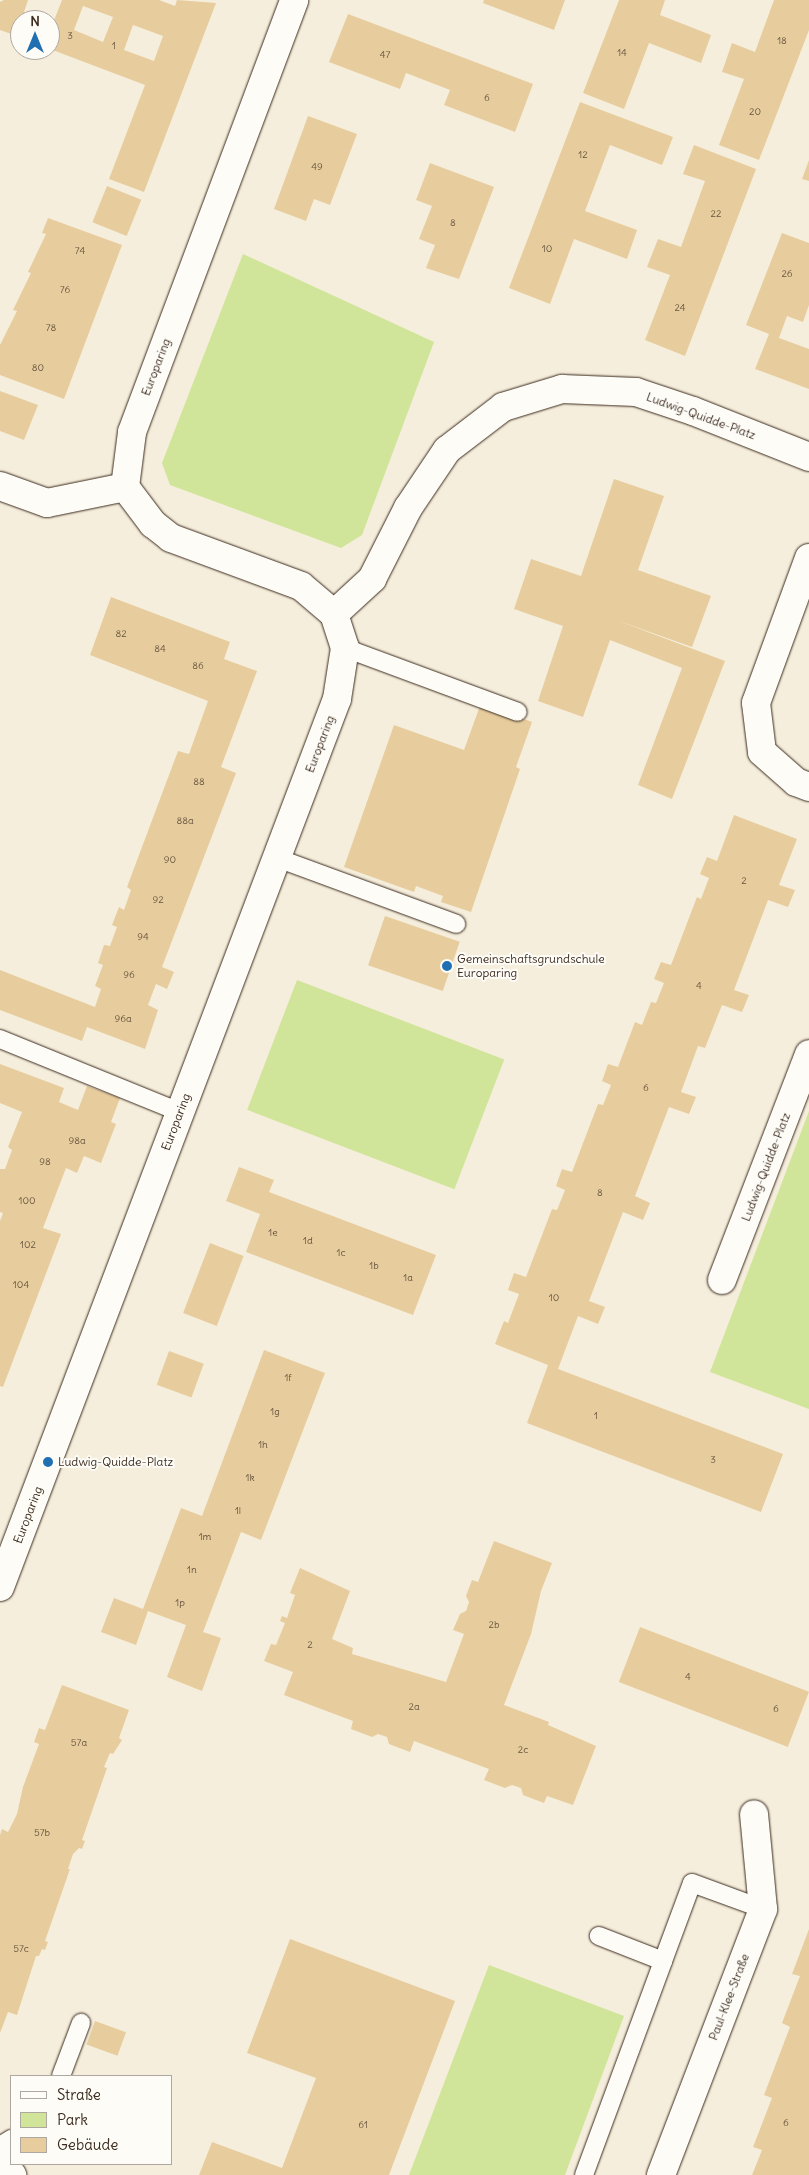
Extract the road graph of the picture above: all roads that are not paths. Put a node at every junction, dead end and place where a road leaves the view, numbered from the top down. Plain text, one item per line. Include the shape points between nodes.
1 (294, 0) edge
2 (809, 458) edge
3 (0, 486) edge
4 (125, 488) junction
5 (809, 558) edge
6 (334, 614) junction
7 (344, 648) junction
8 (518, 712) dead end
9 (809, 787) edge
10 (276, 858) junction
11 (456, 924) dead end
12 (0, 1038) edge
13 (809, 1054) edge
14 (180, 1112) junction
15 (722, 1280) dead end
16 (0, 1587) edge
17 (754, 1814) dead end
18 (763, 1909) junction
19 (599, 1936) dead end
20 (663, 1961) junction
21 (81, 2023) dead end
22 (62, 2075) edge
23 (10, 2142) edge
24 (4, 2163) edge
25 (584, 2175) edge
26 (661, 2175) edge

1 - 4 street, Europaring via 132,432
2 - 6 street, Ludwig-Quidde-Platz via 693,411 636,392 562,389 503,408 447,450 408,508 372,579
3 - 4 street via 47,503
4 - 6 street via 153,524 171,538 300,586
5 - 9 street via 756,703 762,752 796,782
6 - 7 street, Europaring
7 - 8 lane
7 - 10 street, Europaring via 337,698
10 - 11 lane
10 - 14 street, Europaring
12 - 14 lane
13 - 15 street, Ludwig-Quidde-Platz
14 - 16 street, Europaring
17 - 18 street, Paul-Klee-Straße
18 - 20 lane via 692,1883
18 - 26 street, Paul-Klee-Straße
19 - 20 lane
20 - 25 lane
21 - 22 lane
23 - 24 lane

